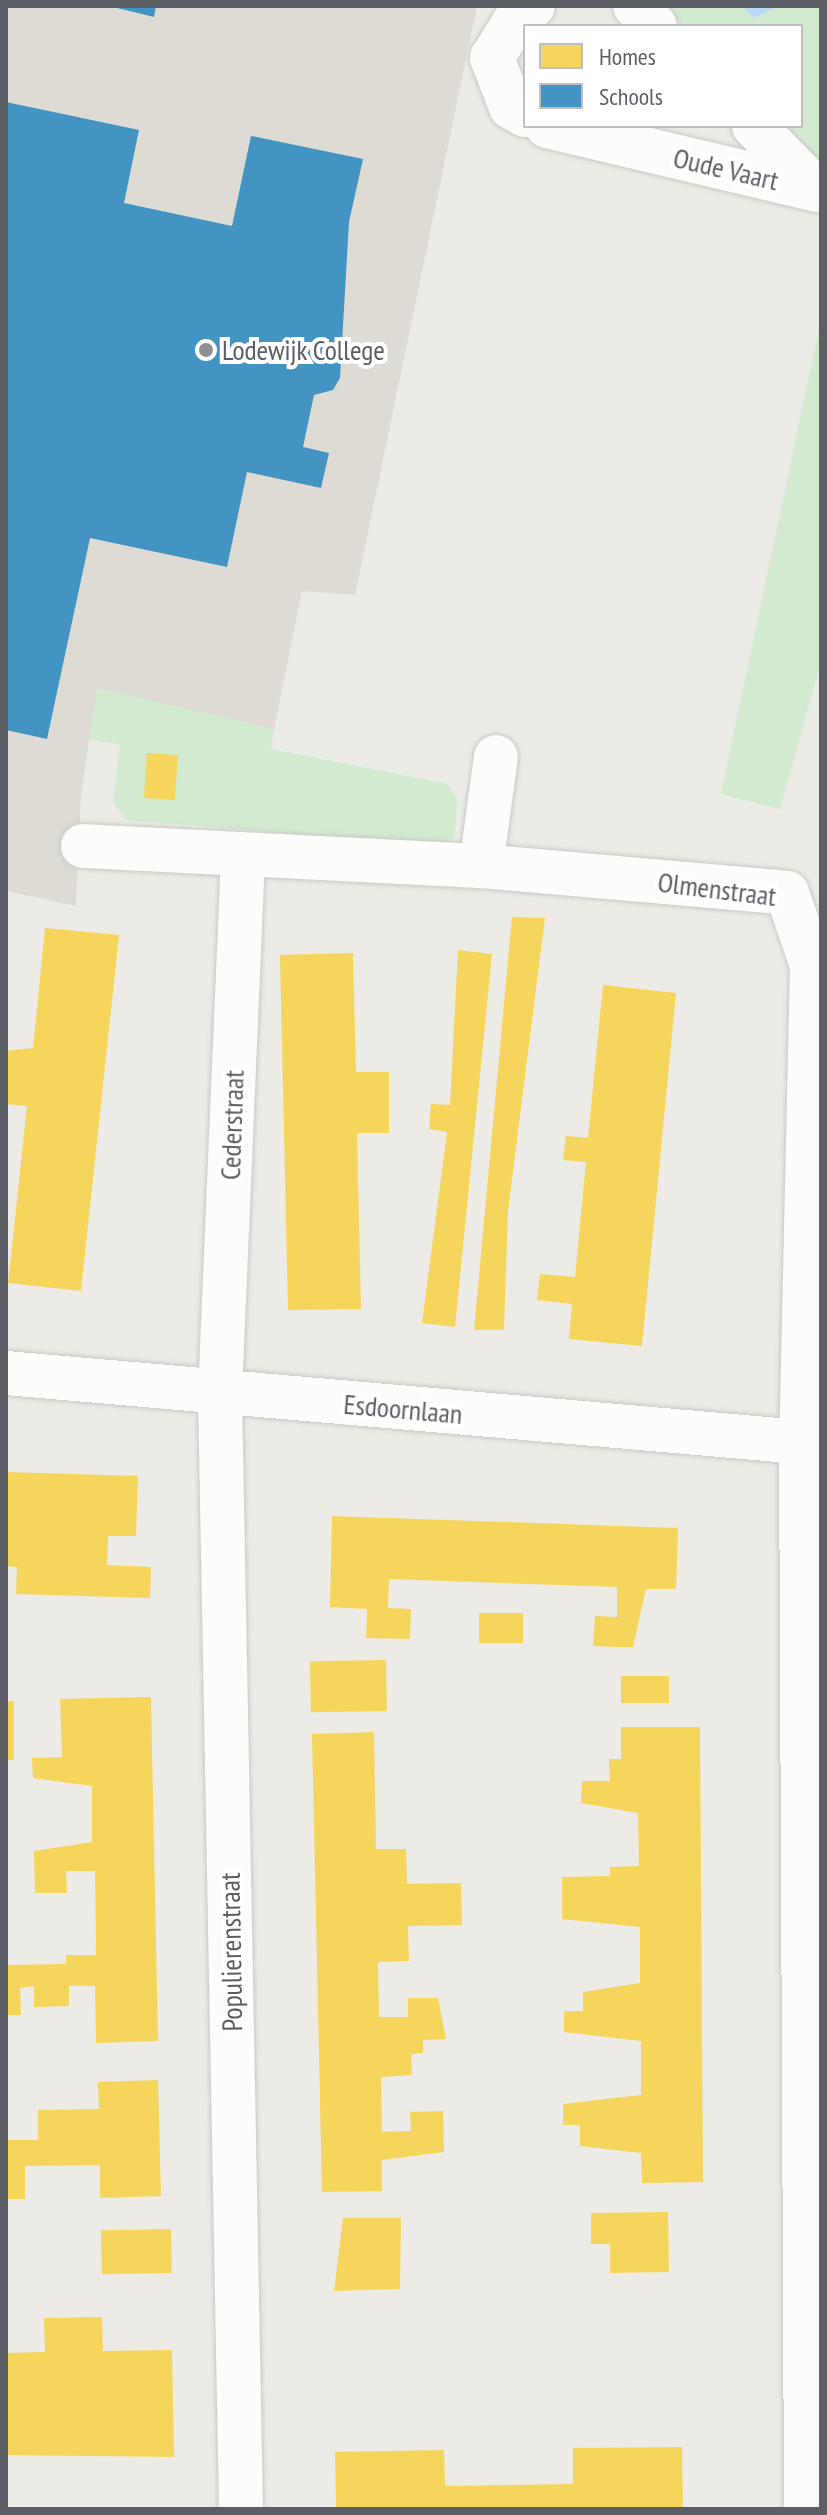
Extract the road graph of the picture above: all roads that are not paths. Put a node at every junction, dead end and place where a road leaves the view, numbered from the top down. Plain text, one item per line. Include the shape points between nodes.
1 (533, 6) edge
2 (635, 6) edge
3 (653, 24) edge
4 (523, 114) edge
5 (555, 128) edge
6 (756, 128) edge
7 (496, 757) dead end
8 (83, 846) dead end
9 (243, 856) junction
10 (481, 866) junction
11 (816, 965) edge
12 (6, 1373) edge
13 (220, 1394) junction
14 (801, 1442) junction
15 (813, 1904) edge
16 (241, 2509) edge
17 (806, 2509) edge

1 - 4 street via 521,11 492,58 511,107
2 - 3 street
5 - 6 street, Oude Vaart via 817,190
7 - 10 street
8 - 9 street, Olmenstraat
9 - 10 street, Olmenstraat
9 - 13 street, Cederstraat
10 - 11 street, Olmenstraat via 787,893
11 - 14 street, Olmenstraat
12 - 13 street, Esdoornlaan
13 - 14 street, Esdoornlaan
13 - 16 street, Populierenstraat
14 - 15 street, Olmenstraat
15 - 17 street, Olmenstraat

